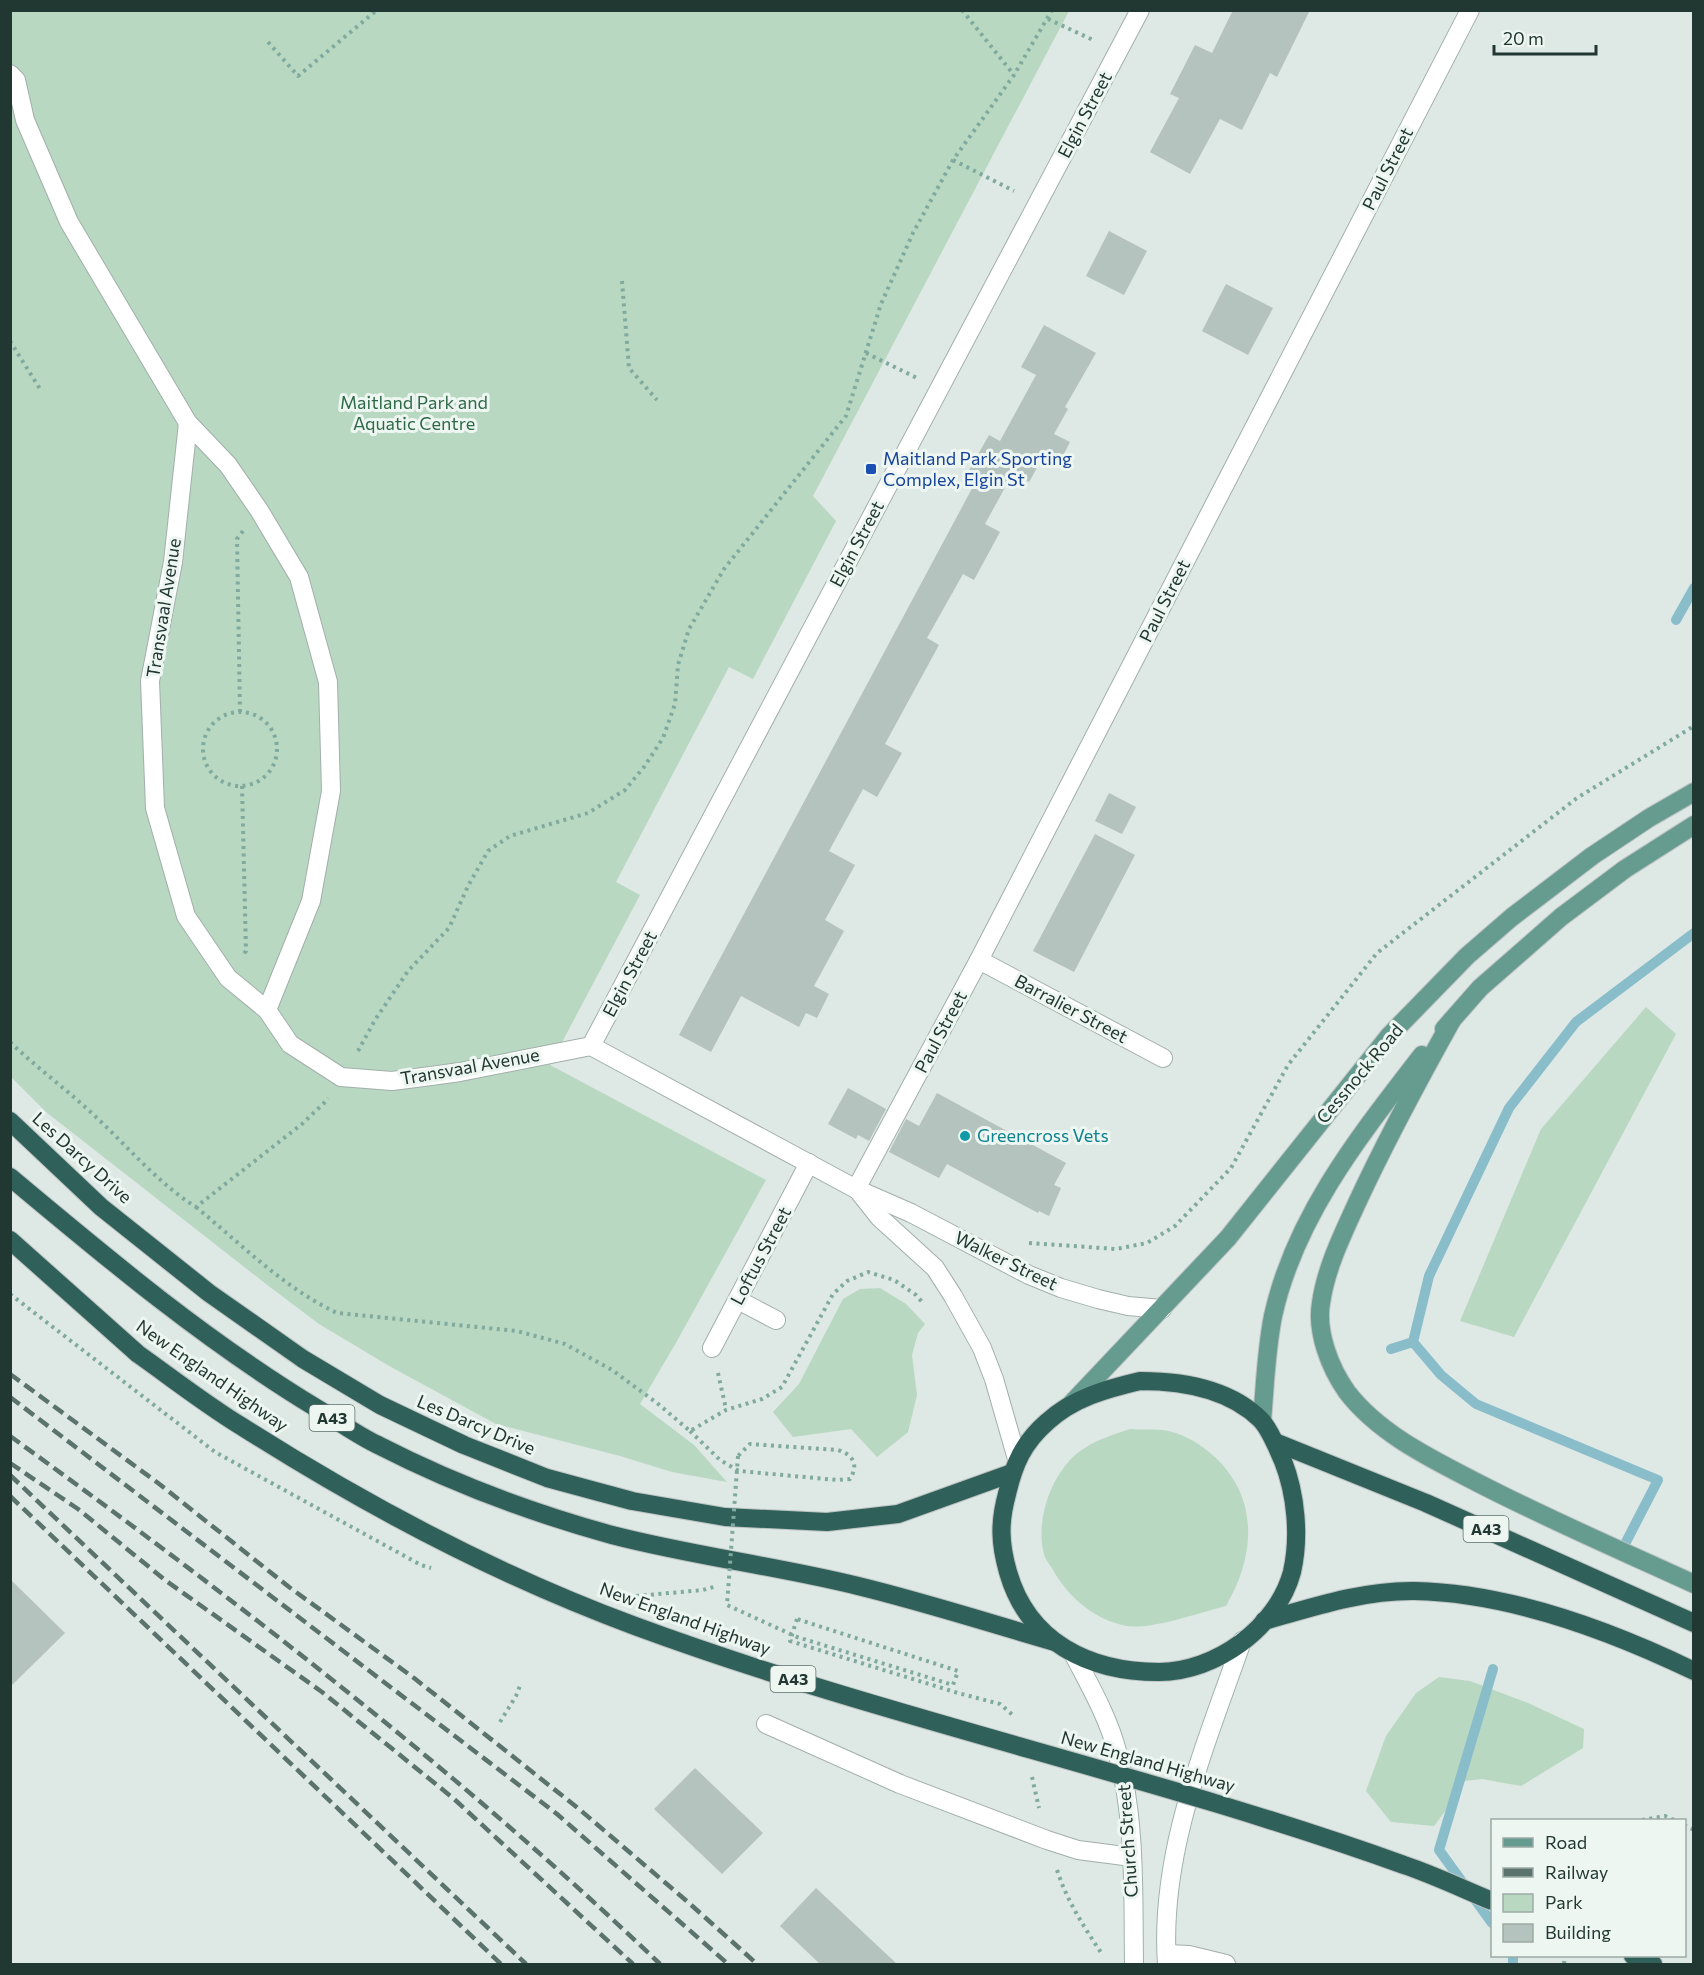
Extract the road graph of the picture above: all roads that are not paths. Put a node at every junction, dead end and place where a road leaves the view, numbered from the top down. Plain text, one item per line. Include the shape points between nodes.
1 (1140, 10) edge
2 (1470, 10) edge
3 (10, 74) edge
4 (188, 423) junction
5 (1694, 792) edge
6 (1694, 825) edge
7 (979, 960) junction
8 (267, 1010) junction
9 (1452, 1020) junction
10 (591, 1046) junction
11 (1163, 1058) dead end
12 (10, 1121) edge
13 (809, 1163) junction
14 (10, 1177) edge
15 (856, 1189) junction
16 (10, 1240) edge
17 (738, 1300) junction
18 (1162, 1309) junction
19 (776, 1320) dead end
20 (712, 1348) road end
21 (1070, 1405) junction
22 (1262, 1421) junction
23 (1275, 1442) junction
24 (1015, 1466) junction
25 (1694, 1584) edge
26 (1264, 1621) junction
27 (1694, 1623) edge
28 (1242, 1641) junction
29 (1054, 1642) junction
30 (1074, 1655) junction
31 (1694, 1671) edge
32 (766, 1724) dead end
33 (1132, 1857) junction
34 (1491, 1901) edge
35 (1635, 1957) edge
36 (1167, 1959) edge
37 (1134, 1965) edge
38 (1226, 1965) edge
39 (1653, 1965) edge

1 - 10 street, Elgin Street
2 - 7 street, Paul Street
3 - 4 street via 16,80 25,120 69,222
4 - 8 street, Transvaal Avenue via 173,562 150,681 155,808 186,916 228,978
4 - 8 street via 228,465 299,577 328,682 331,791 311,901
5 - 18 main road, Cessnock Road via 1592,856 1467,956 1389,1036 1228,1238
6 - 9 main road, Cessnock Road via 1561,917 1480,988
7 - 11 street, Barralier Street
7 - 15 street, Paul Street
8 - 10 street, Transvaal Avenue via 290,1044 340,1077 392,1081
9 - 22 main road, Cessnock Road via 1378,1112 1312,1212 1290,1261 1274,1315
9 - 25 main road via 1369,1177 1334,1254 1321,1304 1322,1335 1332,1364 1347,1392 1394,1436 1522,1505
10 - 13 street, Walker Street
12 - 24 highway, Les Darcy Drive / A43 via 101,1207 209,1293 303,1359 380,1405 464,1445 547,1478 632,1501 725,1517 827,1522 898,1514
13 - 15 street, Walker Street
13 - 17 street, Loftus Street
14 - 29 highway, A43 via 186,1321 279,1386 376,1445 465,1484 612,1535 860,1586
15 - 18 street, Walker Street via 911,1213 1000,1262 1061,1288 1128,1306
15 - 24 street, Walker Street via 879,1217 935,1268 953,1296 994,1379
16 - 34 highway, New England Highway / A43, bridge via 138,1354 239,1425 377,1507 525,1581 632,1625 727,1658 892,1710 1217,1803 1405,1865
17 - 19 street
17 - 20 street, Loftus Street
18 - 21 main road, Cessnock Road
21 - 22 highway, A43 via 1102,1390 1140,1381 1165,1381 1218,1395 1242,1405
21 - 24 highway, A43 via 1027,1444
22 - 23 highway, A43
23 - 26 highway, A43 via 1294,1502 1296,1539 1292,1572 1281,1598
23 - 27 highway, A43 via 1426,1503
24 - 29 highway, A43 via 1001,1517 1002,1551 1019,1603
26 - 28 highway, A43
26 - 31 highway, A43 via 1372,1594 1414,1591 1461,1595 1520,1606 1584,1625
28 - 30 highway, A43 via 1197,1667 1161,1672 1125,1670
28 - 36 street, Church Street via 1196,1769 1172,1867
29 - 30 highway, A43
30 - 33 street, Church Street via 1116,1749 1127,1794
32 - 33 street via 900,1784 1047,1840 1096,1854
33 - 37 street, Church Street
35 - 39 highway
36 - 38 street via 1189,1955

